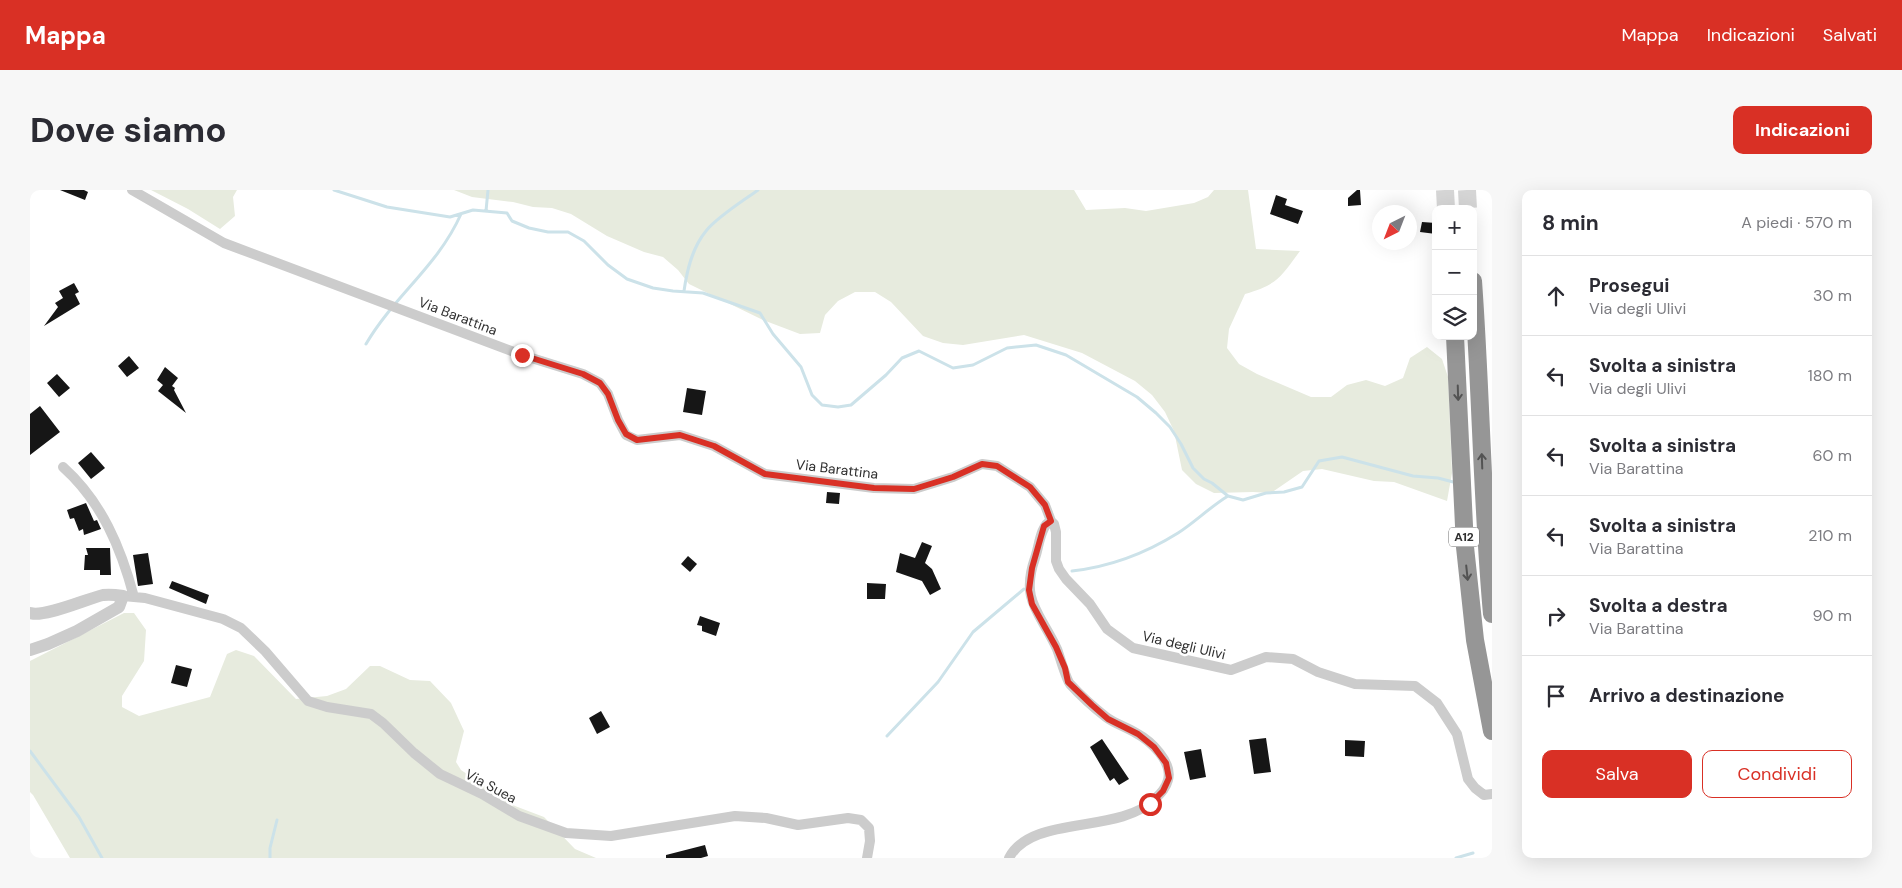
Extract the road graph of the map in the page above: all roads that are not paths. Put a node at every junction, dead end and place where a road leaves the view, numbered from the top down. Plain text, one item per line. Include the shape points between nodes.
1 (132, 190) edge
2 (1474, 295) edge
3 (1456, 340) edge
4 (63, 467) dead end
5 (1051, 521) junction
6 (129, 597) junction
7 (30, 612) edge
8 (1492, 614) edge
9 (30, 650) edge
10 (1492, 729) edge
11 (1492, 794) edge
12 (867, 858) edge
13 (1009, 858) edge

1 - 5 street, Via Barattina via 224,244 522,355 583,374 600,383 626,434 637,440 680,435 714,446 765,474 874,488 914,489 982,464 997,466 1030,487 1045,505
8 -> 2 highway, A12
3 -> 10 highway, A12 via 1464,547 1475,640
4 - 6 street via 82,485 101,512 117,544
5 - 11 street, Via degli Ulivi via 1056,532 1059,569 1107,629 1133,648 1232,670 1266,657 1293,659 1318,672 1355,684 1415,686 1436,703 1457,734 1468,779 1484,795
5 - 13 street via 1044,526 1032,568 1029,590 1032,604 1056,647 1068,682 1103,714 1154,747 1166,763 1169,778 1163,791 1150,804 1130,815 1045,832 1027,840
6 - 7 street via 106,594 49,613
6 - 9 street via 119,607 69,634
6 - 12 street, Via Suea via 145,598 222,619 241,628 308,701 371,714 440,774 519,816 566,833 610,836 735,816 798,825 848,818 861,820 869,828

